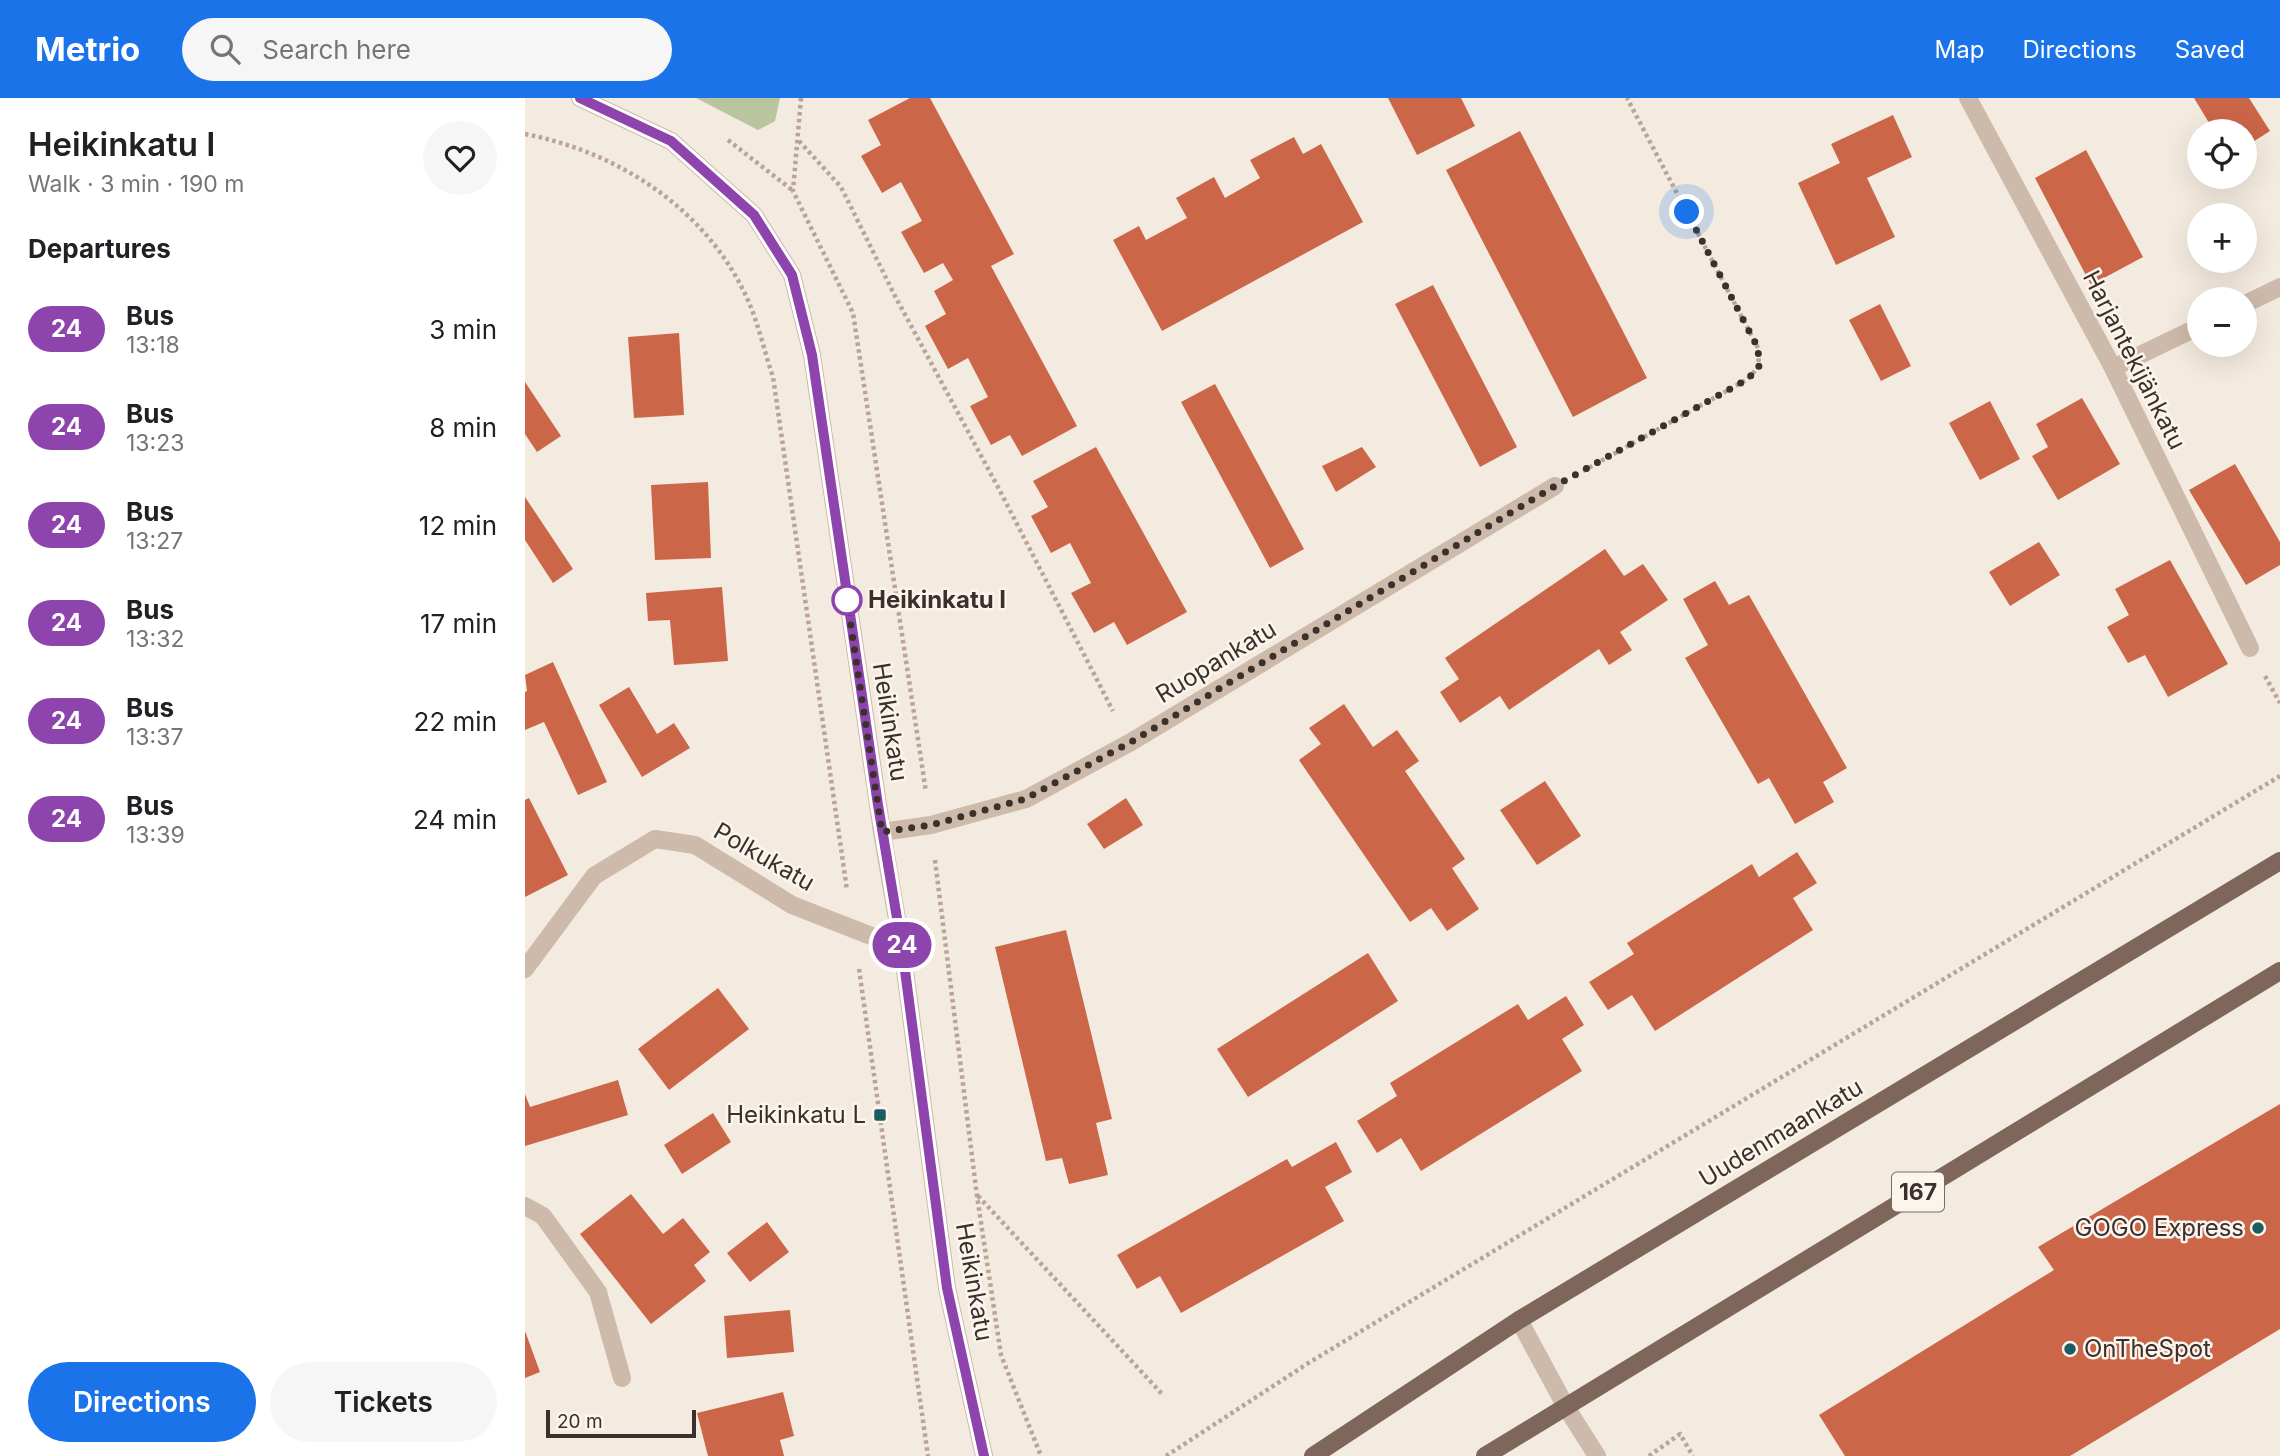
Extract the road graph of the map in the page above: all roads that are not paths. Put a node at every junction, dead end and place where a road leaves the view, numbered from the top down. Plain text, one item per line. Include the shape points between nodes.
1 (580, 98) edge
2 (1968, 98) edge
3 (2280, 287) edge
4 (2257, 298) edge
5 (2187, 332) edge
6 (2113, 368) junction
7 (1555, 486) road end
8 (2250, 648) dead end
9 (882, 832) junction
10 (2280, 861) edge
11 (902, 948) junction
12 (525, 969) edge
13 (2280, 971) edge
14 (525, 1206) edge
15 (1519, 1320) junction
16 (622, 1378) dead end
17 (1566, 1407) junction
18 (984, 1456) edge
19 (1313, 1456) edge
20 (1485, 1456) edge
21 (1597, 1456) edge

1 - 9 street, Heikinkatu via 671,141 754,215 792,275 812,355
2 - 6 street, Harjantekijänkatu
3 - 4 street
5 - 6 street
6 - 8 street, Harjantekijänkatu
7 - 9 street, Ruopankatu via 1131,742 1025,799 931,825
9 - 11 street, Heikinkatu
10 - 15 main road, Uudenmaankatu
11 - 12 street, Polkukatu via 792,905 695,845 655,839 594,876
11 - 18 street, Heikinkatu via 947,1288
13 - 17 main road, 167
14 - 16 street via 543,1216 598,1292
15 - 17 street
15 - 19 main road, Uudenmaankatu
17 - 20 main road, 167
17 - 21 street

